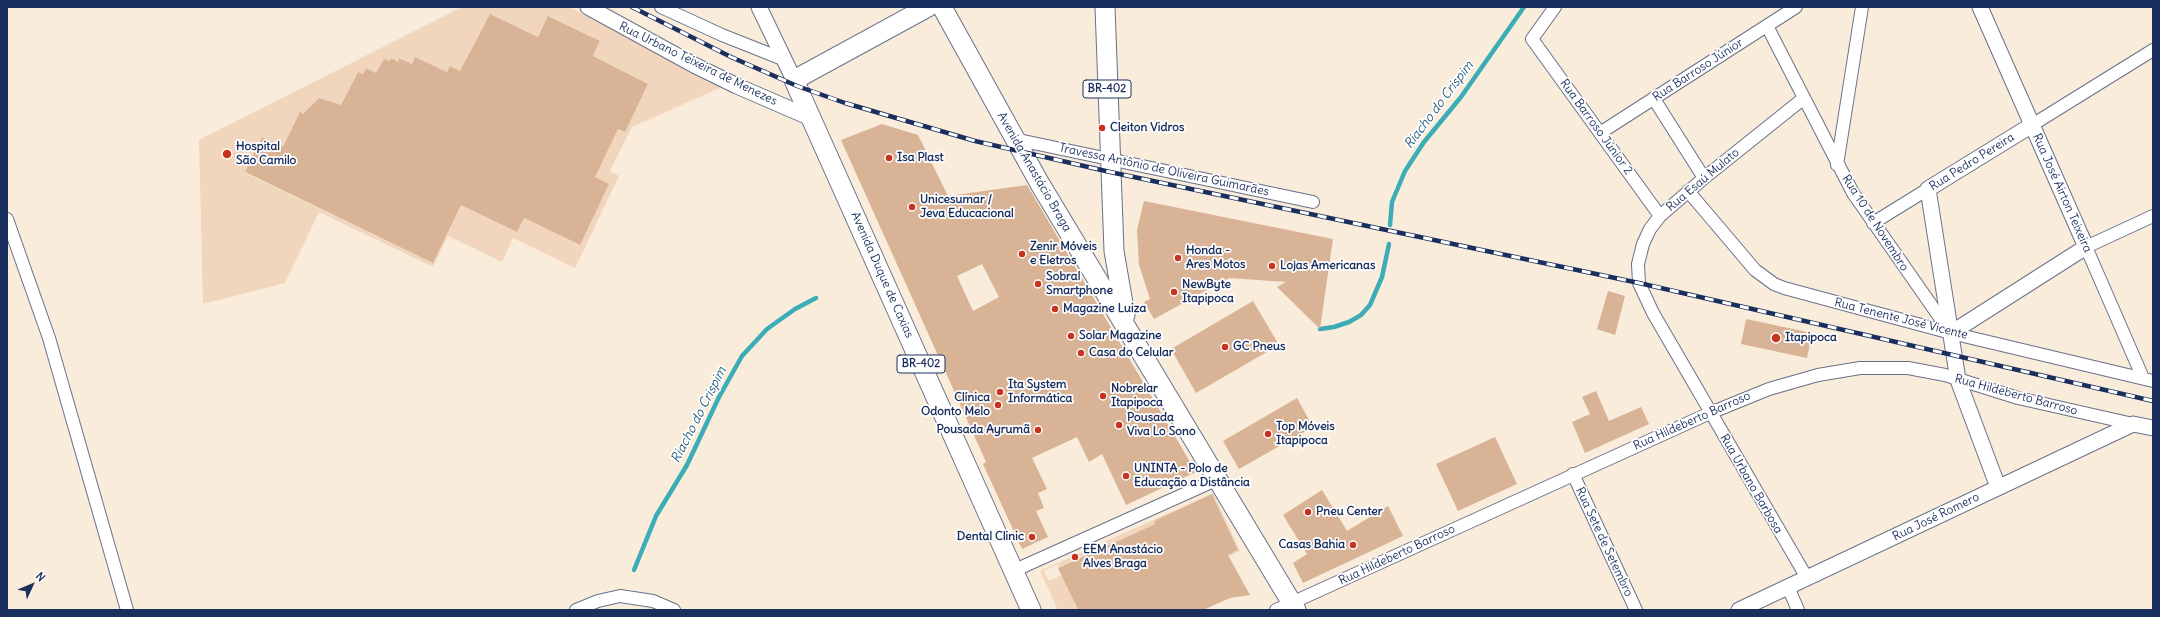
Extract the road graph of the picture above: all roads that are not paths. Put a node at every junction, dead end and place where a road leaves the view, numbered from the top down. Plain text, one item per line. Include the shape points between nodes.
1 (588, 7) edge
2 (662, 7) edge
3 (759, 7) edge
4 (928, 7) edge
5 (942, 7) edge
6 (1105, 7) edge
7 (1555, 7) edge
8 (1796, 7) edge
9 (1862, 7) edge
10 (1980, 7) edge
11 (1767, 26) junction
12 (2153, 50) edge
13 (785, 60) junction
14 (794, 80) junction
15 (1804, 98) junction
16 (1654, 99) junction
17 (811, 118) junction
18 (2032, 125) junction
19 (1600, 133) junction
20 (1014, 139) junction
21 (1837, 164) junction
22 (1110, 165) junction
23 (1704, 178) junction
24 (1928, 189) junction
25 (1688, 191) junction
26 (1313, 202) dead end
27 (1660, 216) junction
28 (2153, 216) edge
29 (7, 219) edge
30 (1873, 223) junction
31 (2086, 247) junction
32 (1639, 283) joint
33 (1951, 333) junction
34 (1130, 334) junction
35 (2148, 379) edge
36 (1958, 380) junction
37 (1710, 413) junction
38 (2133, 424) junction
39 (2153, 428) edge
40 (1573, 474) junction
41 (1218, 479) junction
42 (1998, 487) junction
43 (1013, 571) junction
44 (1807, 578) junction
45 (1788, 587) junction
46 (1288, 608) edge
47 (127, 610) edge
48 (576, 610) edge
49 (674, 610) edge
50 (1031, 610) edge
51 (1636, 610) edge
52 (1739, 610) edge
53 (1798, 610) edge

1 - 17 street, Rua Urbano Teixeira de Menezes via 702,69
2 - 13 street
3 - 13 street, Avenida Duque de Caxias
4 - 14 main road
5 - 20 main road, Avenida Anastácio Braga
6 - 22 main road, BR-402
7 - 19 street, Rua Barroso Júnior 2 via 1532,39
8 - 11 street, Rua Barroso Júnior
9 - 21 street, Rua 10 de Novembro
10 - 18 street, Rua José Airton Teixeira
11 - 15 street
11 - 16 street, Rua Barroso Júnior
12 - 18 street, Rua Pedro Pereira
13 - 14 street, Avenida Duque de Caxias
14 - 17 main road, Avenida Duque de Caxias / BR-402
15 - 21 street
15 - 23 street, Rua Esaú Mulato
16 - 19 street, Rua Barroso Júnior
16 - 23 street
17 - 43 main road, Avenida Duque de Caxias / BR-402
18 - 24 street, Rua Pedro Pereira
18 - 31 street, Rua José Airton Teixeira
19 - 27 street, Rua Barroso Júnior 2
20 - 22 street, Travessa Antônio de Oliveira Guimarães
20 - 34 main road, Avenida Anastácio Braga
21 - 30 street, Rua 10 de Novembro
22 - 26 street, Travessa Antônio de Oliveira Guimarães
22 - 34 main road, Avenida Anastácio Braga / BR-402 via 1116,271
23 - 25 street, Rua Esaú Mulato
24 - 30 street, Rua Pedro Pereira
24 - 33 street
25 - 27 street, Rua Esaú Mulato
25 - 33 street, Rua Tenente José Vicente via 1747,262 1774,284
27 - 32 street, Rua Esaú Mulato via 1643,244 1638,264
28 - 31 street
29 - 47 street via 49,338
30 - 33 street, Rua 10 de Novembro
31 - 33 street
31 - 35 street, Rua José Airton Teixeira
32 - 37 street, Rua Urbano Barbosa via 1653,313
33 - 35 street, Rua Tenente José Vicente
33 - 36 street
34 - 41 main road, Avenida Anastácio Braga / BR-402
36 - 37 street, Rua Hildeberto Barroso via 1933,372 1896,367 1838,371 1787,383
36 - 38 street, Rua Hildeberto Barroso via 2018,398
36 - 42 street
37 - 40 street, Rua Hildeberto Barroso
37 - 44 street, Rua Urbano Barbosa
38 - 39 street
38 - 42 street, Rua José Romero
40 - 46 street, Rua Hildeberto Barroso
40 - 51 street, Rua Sete de Setembro
41 - 43 street
41 - 46 main road, Avenida Anastácio Braga / BR-402
42 - 44 street, Rua José Romero
43 - 50 main road, Avenida Duque de Caxias / BR-402
44 - 45 street, Rua José Romero
45 - 52 street, Rua José Romero
45 - 53 street
48 - 49 street via 598,600 620,596 653,601

